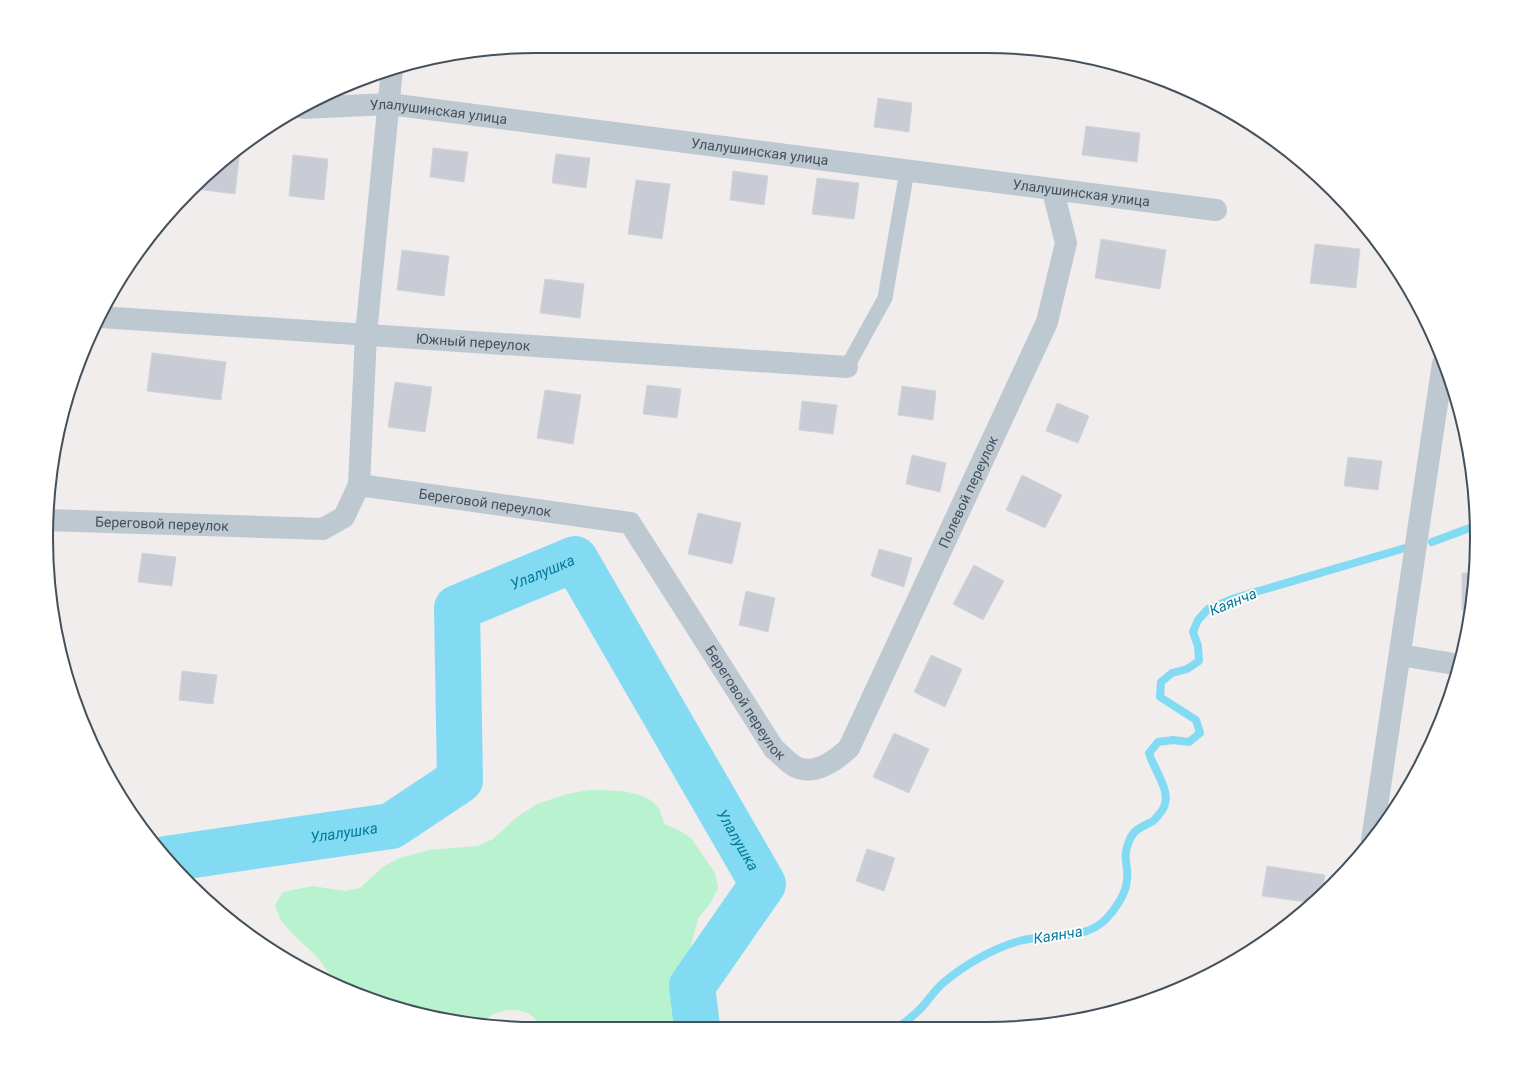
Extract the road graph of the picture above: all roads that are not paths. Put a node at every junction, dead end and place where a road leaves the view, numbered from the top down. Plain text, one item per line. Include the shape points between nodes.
1 (391, 76) edge
2 (389, 104) junction
3 (315, 107) edge
4 (907, 171) junction
5 (1054, 190) junction
6 (1216, 210) dead end
7 (106, 317) edge
8 (366, 334) junction
9 (847, 367) joint
10 (1441, 375) edge
11 (359, 485) junction
12 (54, 520) edge
13 (1400, 655) junction
14 (1453, 664) edge
15 (815, 770) joint
16 (1374, 826) edge

1 - 2 street
2 - 3 street, Улалушинская улица
2 - 4 street, Улалушинская улица
2 - 8 street
4 - 5 street, Улалушинская улица
4 - 9 lane via 885,298
5 - 6 street, Улалушинская улица
5 - 15 street, Полевой переулок via 1066,243 1047,322 849,748 838,759
7 - 8 street, Южный переулок
8 - 9 street, Южный переулок
8 - 11 street
10 - 13 street
11 - 12 street, Береговой переулок via 344,517 323,528
11 - 15 street, Береговой переулок via 630,523 774,749 796,767
13 - 14 street
13 - 16 street

